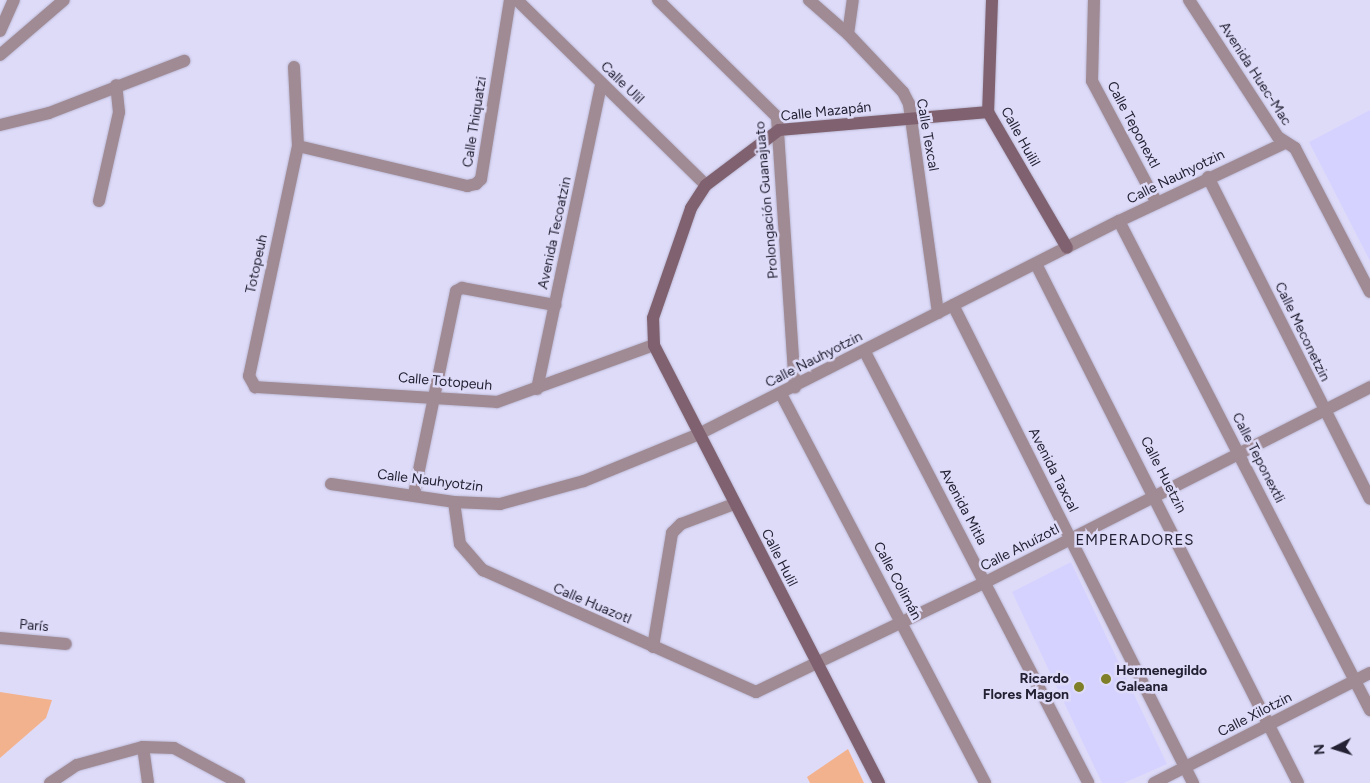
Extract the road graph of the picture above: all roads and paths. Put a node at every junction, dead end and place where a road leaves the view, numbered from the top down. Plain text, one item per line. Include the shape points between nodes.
1 (14, 0) edge
2 (64, 0) edge
3 (510, 0) edge
4 (518, 0) edge
5 (658, 0) edge
6 (809, 0) edge
7 (852, 0) edge
8 (992, 0) edge
9 (1094, 0) edge
10 (1189, 0) edge
11 (0, 32) edge
12 (848, 34) junction
13 (0, 56) edge
14 (184, 61) dead end
15 (294, 67) dead end
16 (601, 84) junction
17 (116, 85) junction
18 (988, 112) junction
19 (910, 118) junction
20 (0, 125) edge
21 (779, 130) junction
22 (1285, 143) junction
23 (298, 146) junction
24 (1208, 178) junction
25 (706, 186) junction
26 (99, 201) dead end
27 (1157, 203) junction
28 (1119, 221) junction
29 (1067, 248) junction
30 (1036, 264) junction
31 (1370, 292) edge
32 (953, 305) junction
33 (555, 306) junction
34 (938, 314) junction
35 (654, 346) junction
36 (865, 352) junction
37 (255, 387) joint
38 (795, 387) junction
39 (1370, 387) edge
40 (538, 389) junction
41 (781, 394) junction
42 (434, 396) junction
43 (1323, 408) junction
44 (699, 434) junction
45 (1238, 452) junction
46 (331, 484) dead end
47 (414, 494) junction
48 (1157, 496) junction
49 (1370, 500) edge
50 (454, 502) junction
51 (734, 504) junction
52 (1071, 539) junction
53 (986, 582) junction
54 (903, 623) junction
55 (0, 638) edge
56 (66, 644) dead end
57 (653, 647) junction
58 (816, 665) junction
59 (1370, 673) edge
60 (1356, 680) junction
61 (761, 690) joint
62 (1370, 710) edge
63 (1269, 725) junction
64 (143, 747) junction
65 (1186, 768) junction
66 (50, 783) edge
67 (148, 783) edge
68 (239, 783) edge
69 (879, 783) edge
70 (985, 783) edge
71 (1088, 783) edge
72 (1154, 783) edge
73 (1193, 783) edge
74 (1298, 783) edge

1 - 11 street
2 - 13 street
3 - 23 street, Calle Thiquatzi via 481,179 476,184 467,186
4 - 16 street, Calle Ulil
5 - 21 street, Prolongación Guanajuato via 769,104
6 - 12 street, Calle Texcal
7 - 12 street
8 - 18 street, Calle Huilil
9 - 27 street, Calle Teponextl via 1092,80
10 - 22 street, Avenida Huec-Mac
12 - 19 street, Calle Texcal via 903,92
14 - 17 street
15 - 23 street, Totopeuh
16 - 25 street, Calle Ulil
16 - 33 street, Avenida Tecoatzin
17 - 20 street via 49,113
17 - 26 street via 119,112
18 - 19 street, Calle Mazapán
18 - 29 street, Calle Huilil
19 - 21 street, Calle Mazapán
19 - 34 street, Calle Texcal
21 - 25 street, Calle Mazapán
21 - 38 street, Prolongación Guanajuato
22 - 24 street, Calle Nauhyotzin
22 - 31 street, Avenida Huec-Mac via 1295,148
23 - 37 street, Totopeuh via 249,376
24 - 27 street, Calle Nauhyotzin
24 - 43 street, Calle Meconetzin
25 - 35 street, Calle Mazapán via 683,222 653,318
27 - 28 street, Calle Nauhyotzin
28 - 29 street, Calle Nauhyotzin
28 - 45 street, Calle Teponextli
29 - 30 street, Calle Nauhyotzin
30 - 32 street, Calle Nauhyotzin
30 - 48 street, Calle Huetzin
32 - 34 street, Calle Nauhyotzin
32 - 52 street, Avenida Taxcal
33 - 40 street, Avenida Tecoatzin
33 - 42 street via 458,289
34 - 36 street, Calle Nauhyotzin
35 - 40 street, Calle Totopeuh
35 - 44 street, Calle Hulil
36 - 38 street, Calle Nauhyotzin
36 - 53 street, Avenida Mitla
37 - 42 street, Calle Totopeuh
38 - 41 street, Calle Nauhyotzin
39 - 43 street, Calle Ahuízotl
40 - 42 street, Calle Totopeuh via 484,403
41 - 44 street, Calle Nauhyotzin
41 - 54 street, Calle Colimán
42 - 47 street
43 - 45 street, Calle Ahuízotl
43 - 49 street, Calle Meconetzin
44 - 50 street, Calle Nauhyotzin via 584,481 516,502
44 - 51 street, Calle Hulil
45 - 48 street, Calle Ahuízotl
45 - 60 street, Calle Teponextli
46 - 47 street, Calle Nauhyotzin
47 - 50 street, Calle Nauhyotzin
48 - 52 street, Calle Ahuízotl
48 - 63 street, Calle Huetzin
50 - 57 street, Calle Huazotl via 460,544 483,570
51 - 57 street via 681,524 672,534
51 - 58 street, Calle Hulil
52 - 53 street, Calle Ahuízotl
52 - 65 street, Avenida Taxcal
53 - 54 street, Calle Ahuízotl
53 - 71 street, Avenida Mitla
54 - 58 street, Calle Ahuízotl
54 - 70 street, Calle Colimán
55 - 56 street, París
57 - 61 street, Calle Huazotl via 746,690
58 - 61 street, Calle Ahuízotl
58 - 69 street, Calle Hulil
59 - 60 street, Calle Xilotzin
60 - 62 street, Calle Teponextli
60 - 63 street, Calle Xilotzin
63 - 65 street, Calle Xilotzin
63 - 74 street, Calle Huetzin
64 - 66 street via 77,765
64 - 67 street
64 - 68 street via 174,748
65 - 72 street, Calle Xilotzin
65 - 73 street, Avenida Taxcal

